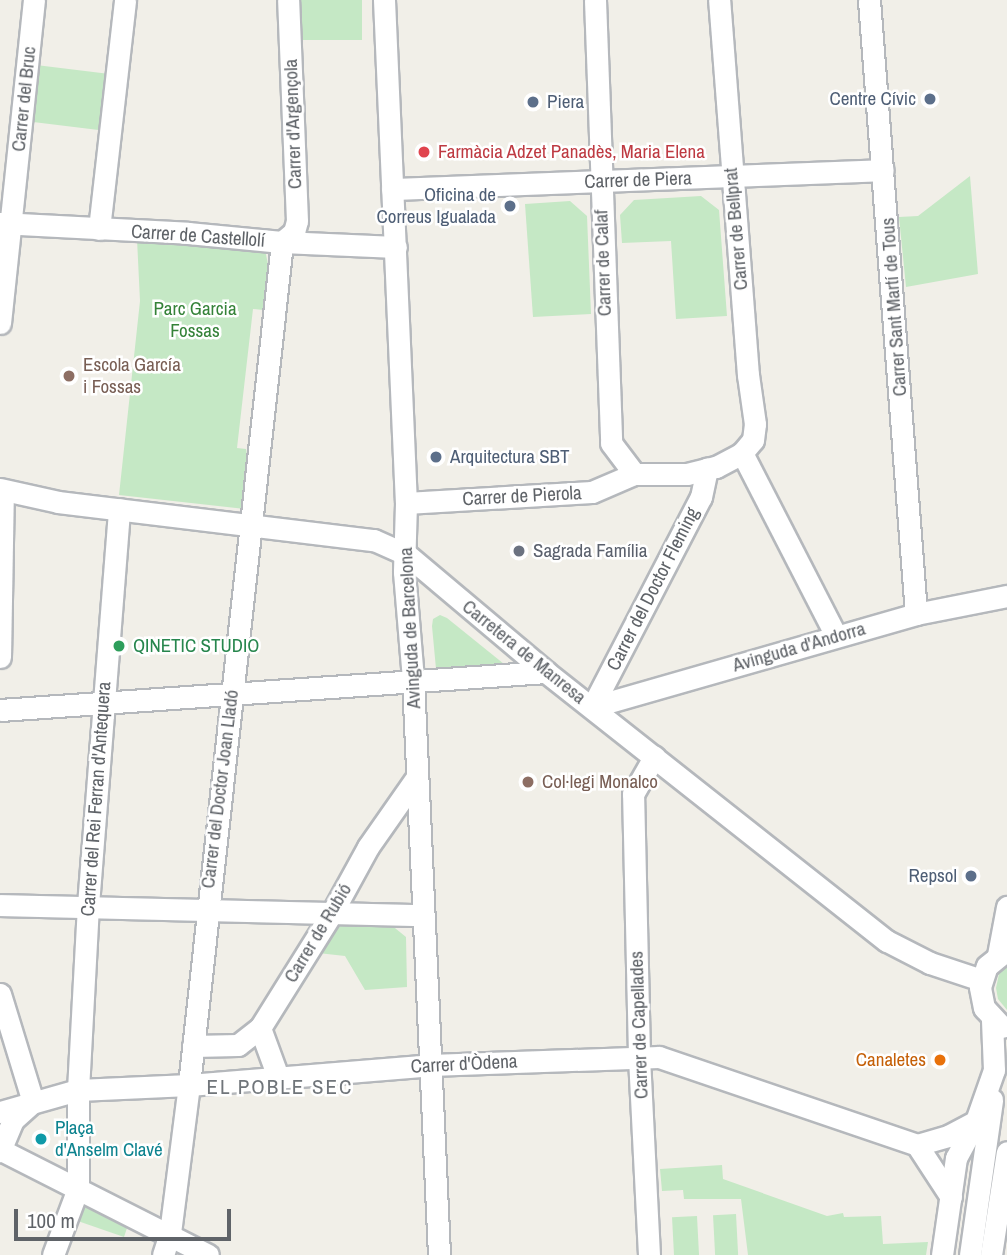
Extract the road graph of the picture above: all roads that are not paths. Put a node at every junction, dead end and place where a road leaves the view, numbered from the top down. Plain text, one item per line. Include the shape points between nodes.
1 (34, 0) edge
2 (125, 0) edge
3 (288, 0) edge
4 (384, 0) edge
5 (595, 0) edge
6 (719, 0) edge
7 (869, 0) edge
8 (883, 170) junction
9 (732, 176) junction
10 (601, 181) junction
11 (392, 189) junction
12 (6, 223) edge
13 (99, 229) junction
14 (282, 243) junction
15 (396, 247) junction
16 (0, 323) edge
17 (742, 453) junction
18 (707, 469) junction
19 (634, 474) junction
20 (1, 491) edge
21 (407, 503) junction
22 (119, 509) junction
23 (249, 524) junction
24 (406, 554) junction
25 (1007, 596) edge
26 (916, 614) junction
27 (836, 636) junction
28 (0, 657) edge
29 (546, 672) junction
30 (412, 680) junction
31 (232, 693) junction
32 (102, 703) junction
33 (592, 707) junction
34 (0, 710) edge
35 (654, 757) junction
36 (677, 776) junction
37 (417, 777) junction
38 (633, 794) junction
39 (0, 905) edge
40 (88, 905) junction
41 (1007, 907) edge
42 (206, 910) junction
43 (333, 911) junction
44 (423, 915) junction
45 (1002, 952) edge
46 (981, 980) junction
47 (0, 994) edge
48 (4, 1020) edge
49 (1000, 1025) edge
50 (260, 1028) junction
51 (193, 1046) junction
52 (639, 1055) junction
53 (430, 1065) junction
54 (994, 1070) junction
55 (278, 1077) junction
56 (189, 1085) junction
57 (78, 1090) junction
58 (33, 1102) junction
59 (0, 1111) edge
60 (976, 1121) junction
61 (918, 1145) junction
62 (0, 1150) edge
63 (1007, 1152) edge
64 (78, 1188) junction
65 (951, 1197) junction
66 (170, 1233) junction
67 (53, 1255) edge
68 (163, 1255) edge
69 (208, 1255) edge
70 (439, 1255) edge
71 (649, 1255) edge
72 (942, 1255) edge
73 (970, 1255) edge
74 (991, 1255) edge

1 - 12 street, Carrer del Bruc
2 - 13 street
3 - 14 street, Carrer d'Argençola via 297,221 294,232
4 - 11 street, Avinguda de Barcelona
5 - 10 street, Carrer de Calaf
6 - 9 street, Carrer de Bellprat
7 - 8 street, Carrer Sant Martí de Tous
8 - 9 street, Carrer de Piera
8 - 26 street, Carrer Sant Martí de Tous
9 - 10 street, Carrer de Piera
9 - 17 street, Carrer de Bellprat via 755,424 753,440
10 - 11 street, Carrer de Piera
10 - 19 street, Carrer de Calaf via 611,443
11 - 15 street, Avinguda de Barcelona
12 - 13 street, Carrer de Castellolí
12 - 16 street, Carrer del Bruc
13 - 14 street, Carrer de Castellolí
14 - 15 street, Carrer de Castellolí
14 - 23 street, Carrer del Doctor Joan Lladó
15 - 21 street, Avinguda de Barcelona
17 - 18 street
17 - 27 street
18 - 19 street via 687,474
18 - 33 street, Carrer del Doctor Fleming via 701,497
19 - 21 street, Carrer de Pierola via 592,492
20 - 22 street, Carretera de Manresa
20 - 28 street
21 - 24 street, Avinguda de Barcelona
22 - 23 street, Carretera de Manresa
22 - 32 street, Carrer del Rei Ferran d'Antequera
23 - 24 street, Carretera de Manresa via 374,540
23 - 31 street, Carrer del Doctor Joan Lladó
24 - 29 street, Carretera de Manresa
24 - 30 street, Avinguda de Barcelona
25 - 26 street, Avinguda d'Andorra
26 - 27 street, Avinguda d'Andorra
27 - 33 street, Avinguda d'Andorra
29 - 30 street
29 - 33 street, Carretera de Manresa
30 - 31 street
30 - 37 street, Avinguda de Barcelona
31 - 32 street
31 - 42 street, Carrer del Doctor Joan Lladó
32 - 34 street
32 - 40 street, Carrer del Rei Ferran d'Antequera
33 - 35 street, Carretera de Manresa
35 - 36 street, Carretera de Manresa
35 - 38 street
36 - 38 street via 655,779
36 - 46 street, Carretera de Manresa via 887,941 930,963
37 - 43 street, Carrer de Rubió via 368,847
37 - 44 street, Avinguda de Barcelona
38 - 52 street, Carrer de Capellades
39 - 40 street
40 - 42 street
40 - 57 street, Carrer del Rei Ferran d'Antequera
41 - 45 street
42 - 43 street
42 - 51 street, Carrer del Doctor Joan Lladó
43 - 44 street
43 - 50 street, Carrer de Rubió
44 - 53 street, Avinguda de Barcelona
45 - 46 street via 987,966
46 - 49 street via 982,1002
47 - 48 street
48 - 58 street
49 - 54 street
50 - 51 street, Carrer de Rubió via 238,1045
50 - 55 street
51 - 56 street, Carrer del Doctor Joan Lladó
52 - 53 street, Carrer d'Òdena
52 - 61 street, Carrer d'Òdena via 659,1056
52 - 71 street, Carrer de Capellades
53 - 55 street, Carrer d'Òdena
53 - 70 street, Avinguda de Barcelona
54 - 60 street
54 - 73 street
55 - 56 street, Carrer d'Òdena
56 - 57 street, Carrer d'Òdena
56 - 66 street, Carrer del Doctor Joan Lladó
57 - 58 street, Carrer d'Òdena
57 - 64 street, Carrer del Rei Ferran d'Antequera
58 - 59 street, Carrer d'Òdena
58 - 62 street via 13,1120
60 - 61 street
60 - 65 street via 956,1158
61 - 65 street
62 - 64 street
63 - 74 street
64 - 66 street
64 - 67 street
65 - 72 street
66 - 68 street, Carrer del Doctor Joan Lladó
66 - 69 street

